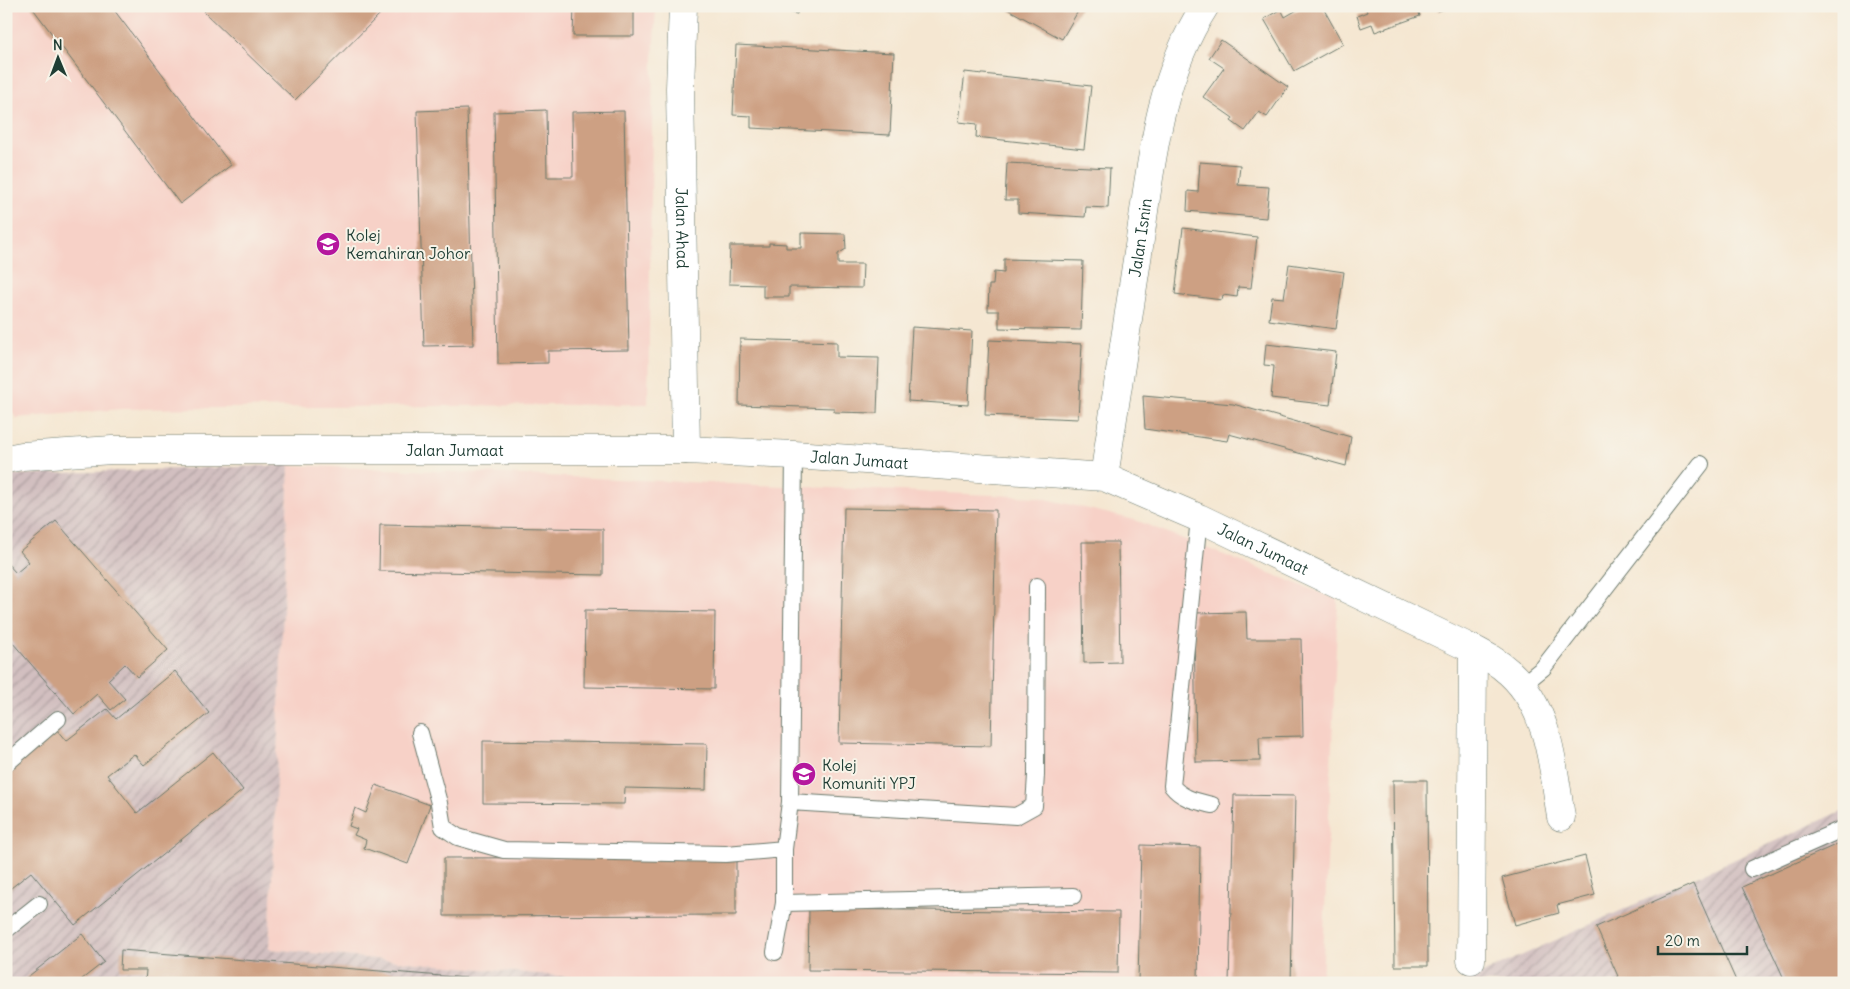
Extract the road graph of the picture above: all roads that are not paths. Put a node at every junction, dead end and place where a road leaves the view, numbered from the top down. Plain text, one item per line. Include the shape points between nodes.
1 (683, 6) edge
2 (1206, 6) edge
3 (686, 450) junction
4 (794, 455) junction
5 (6, 459) edge
6 (1700, 464) dead end
7 (1104, 477) junction
8 (1199, 518) junction
9 (1037, 586) dead end
10 (1473, 649) junction
11 (1522, 685) junction
12 (58, 719) dead end
13 (420, 733) dead end
14 (6, 764) edge
15 (790, 802) junction
16 (1212, 805) dead end
17 (1561, 817) dead end
18 (1844, 828) edge
19 (784, 849) junction
20 (1752, 869) dead end
21 (1073, 896) dead end
22 (784, 903) junction
23 (39, 904) dead end
24 (6, 930) edge
25 (775, 952) dead end
26 (1471, 960) dead end

1 - 3 street, Jalan Ahad via 680,88
2 - 7 street, Jalan Isnin via 1192,27 1170,77 1156,134
3 - 4 street, Jalan Jumaat
3 - 5 street, Jalan Jumaat via 112,450
4 - 7 street, Jalan Jumaat
4 - 15 lane
6 - 11 lane via 1543,668
7 - 8 street, Jalan Jumaat
8 - 10 street, Jalan Jumaat
8 - 16 lane via 1172,786 1178,794
9 - 15 lane via 1034,806 1016,816
10 - 11 street, Jalan Jumaat via 1509,671
10 - 26 street
11 - 17 street, Jalan Jumaat via 1534,702 1549,742
12 - 14 lane
13 - 19 lane via 443,827 458,837 504,850 726,854
15 - 19 lane
18 - 20 lane
19 - 22 lane
21 - 22 lane
22 - 25 lane
23 - 24 lane

